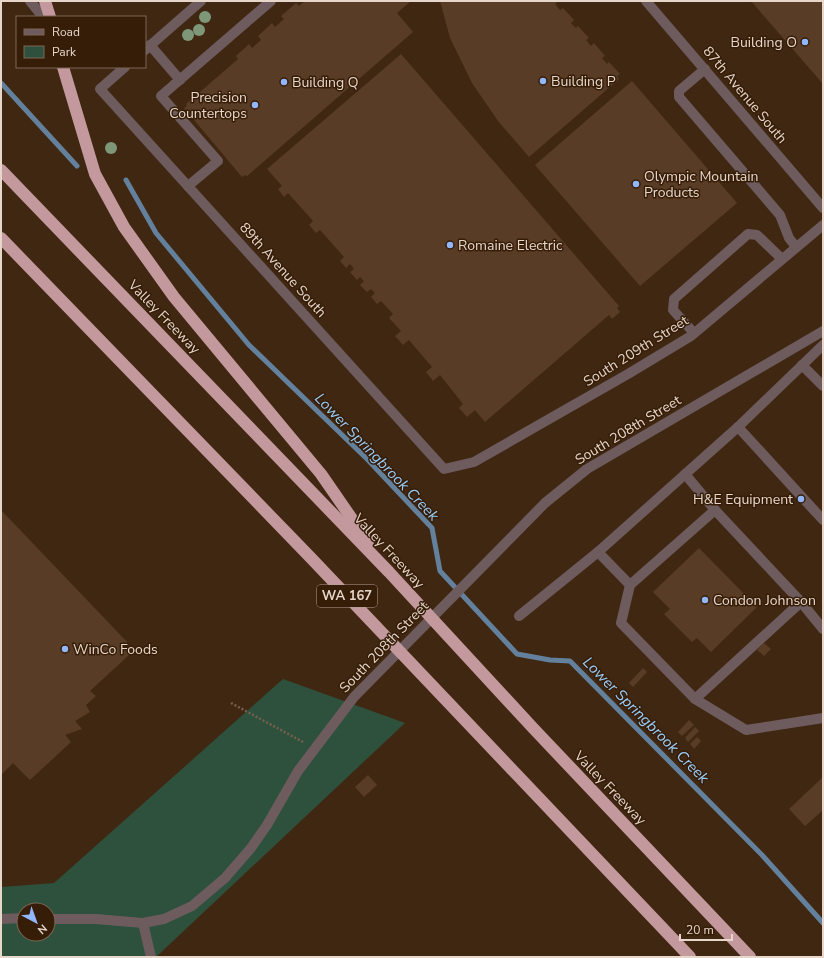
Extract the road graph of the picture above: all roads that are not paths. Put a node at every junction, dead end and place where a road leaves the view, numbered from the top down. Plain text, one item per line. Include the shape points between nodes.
1 (30, 1) edge
2 (45, 1) edge
3 (201, 1) edge
4 (271, 1) edge
5 (646, 1) edge
6 (42, 16) edge
7 (50, 16) edge
8 (147, 47) edge
9 (63, 68) edge
10 (124, 68) edge
11 (705, 69) junction
12 (180, 80) junction
13 (1, 170) edge
14 (188, 186) junction
15 (823, 208) edge
16 (823, 225) edge
17 (1, 238) edge
18 (796, 247) junction
19 (782, 259) junction
20 (823, 331) edge
21 (694, 333) junction
22 (823, 344) edge
23 (802, 365) junction
24 (823, 386) edge
25 (738, 427) junction
26 (444, 469) joint
27 (685, 474) junction
28 (714, 510) junction
29 (823, 520) edge
30 (598, 552) junction
31 (390, 572) junction
32 (630, 585) junction
33 (801, 602) junction
34 (519, 616) dead end
35 (823, 629) edge
36 (695, 699) junction
37 (823, 718) edge
38 (16, 918) edge
39 (1, 919) edge
40 (56, 919) edge
41 (143, 923) junction
42 (151, 957) edge
43 (690, 957) edge
44 (750, 957) edge

1 - 6 street
2 - 7 highway
3 - 8 street
4 - 12 street
5 - 11 street, 87th Avenue South
8 - 12 street
9 - 31 highway via 95,174 124,227 174,297 321,474
10 - 14 street, 89th Avenue South via 100,89
11 - 15 street, 87th Avenue South
11 - 18 street via 679,91 679,97 780,215 789,238
12 - 14 street via 161,96 218,161
13 - 31 highway, Valley Freeway / WA 167
14 - 26 street, 89th Avenue South
16 - 18 street, South 209th Street
17 - 43 highway, WA 167 via 317,564
18 - 19 street, South 209th Street
19 - 21 street, South 209th Street
19 - 21 street via 757,235 748,234 674,299 673,310
20 - 41 street, South 208th Street via 587,470 545,503 354,697 298,771 251,848 225,878 192,906 164,919
21 - 26 street, South 209th Street via 474,462
22 - 23 street
23 - 24 street
23 - 25 street
25 - 27 street
25 - 29 street
27 - 28 street
27 - 30 street
28 - 32 street
28 - 33 street
30 - 32 street
30 - 34 street
31 - 44 highway, Valley Freeway / WA 167 via 533,728
32 - 36 street via 621,623
33 - 35 street
33 - 36 street
36 - 37 street via 746,730
38 - 39 street
40 - 41 street, South 208th Street
41 - 42 street

